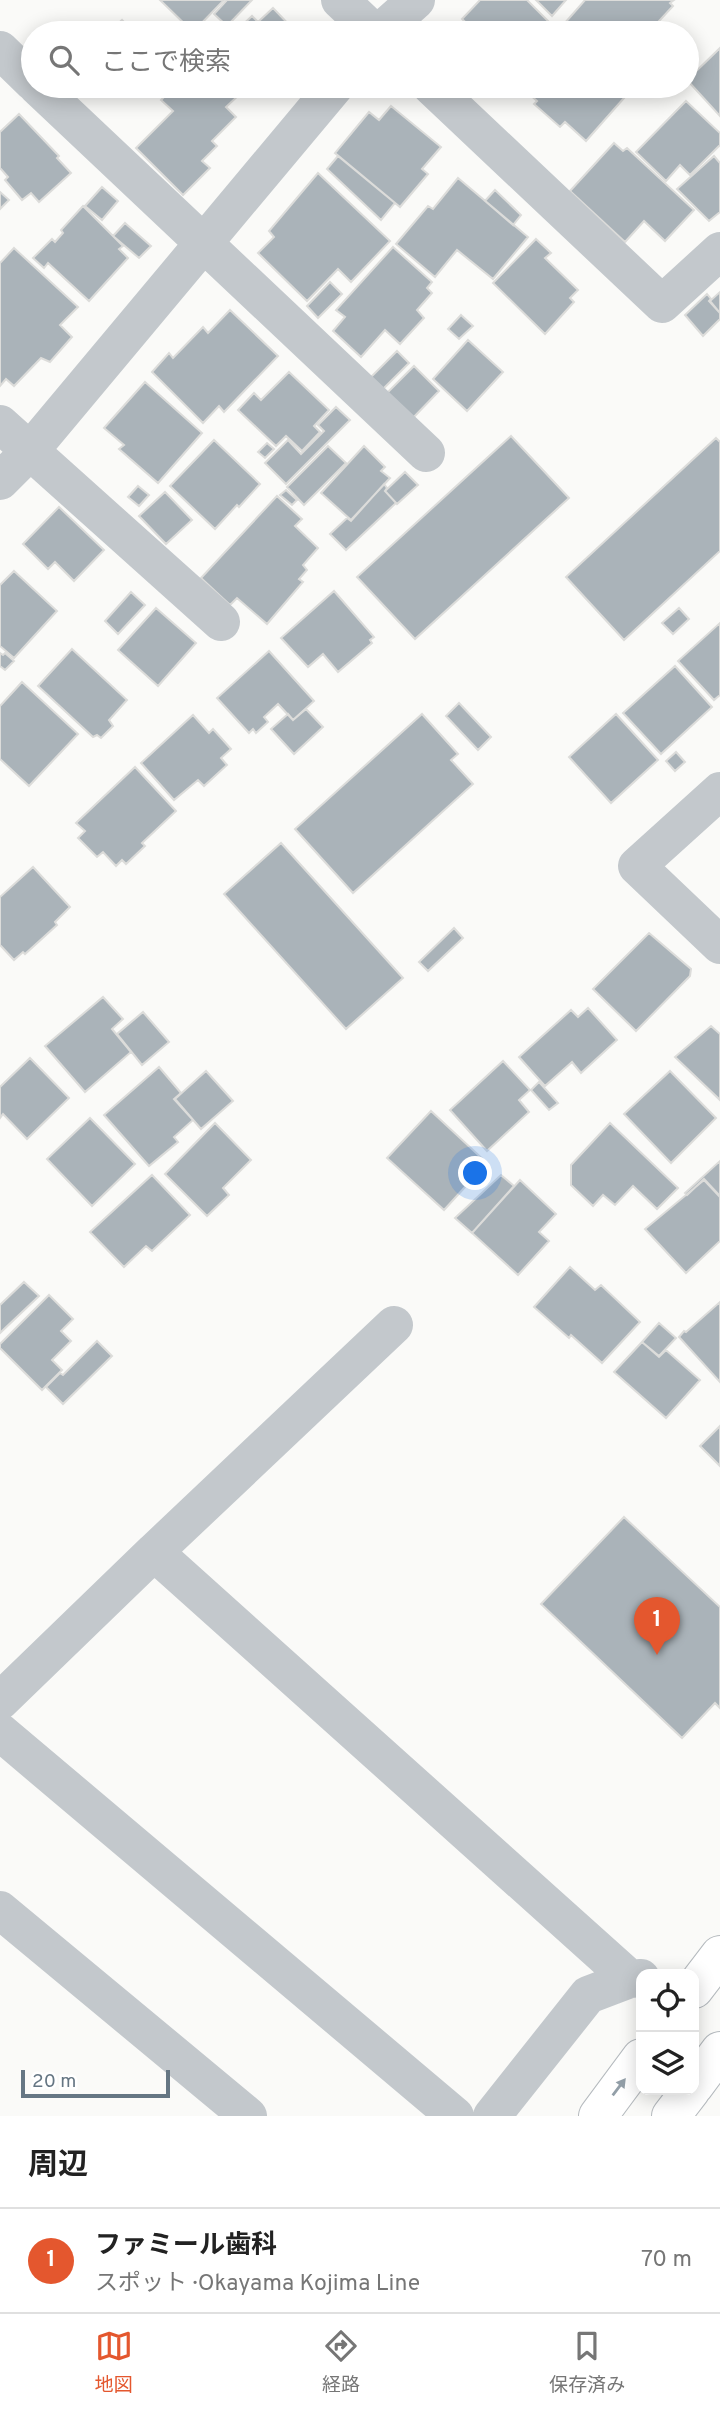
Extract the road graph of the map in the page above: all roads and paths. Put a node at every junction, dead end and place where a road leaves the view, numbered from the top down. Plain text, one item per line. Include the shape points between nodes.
1 (340, 0) edge
2 (416, 0) edge
3 (364, 21) edge
4 (391, 21) edge
5 (0, 50) edge
6 (21, 70) edge
7 (50, 98) edge
8 (325, 98) edge
9 (444, 98) edge
10 (203, 244) junction
11 (720, 251) edge
12 (0, 424) edge
13 (29, 452) junction
14 (426, 453) dead end
15 (0, 481) edge
16 (221, 622) dead end
17 (720, 791) edge
18 (720, 944) edge
19 (394, 1325) dead end
20 (154, 1552) junction
21 (0, 1701) edge
22 (0, 1732) edge
23 (1, 1912) edge
24 (720, 1955) edge
25 (636, 1978) edge
26 (699, 1982) edge
27 (720, 2052) edge
28 (636, 2065) edge
29 (699, 2079) edge
30 (687, 2095) edge
31 (248, 2116) edge
32 (455, 2116) edge
33 (492, 2116) edge
34 (598, 2116) edge
35 (671, 2116) edge

1 - 3 street
2 - 4 street
5 - 6 street
7 - 10 street
8 - 10 street
9 - 11 street via 662,304
10 - 13 street
10 - 14 street
12 - 13 street
13 - 15 street
13 - 16 street
17 - 18 street via 637,866
19 - 20 street
20 - 21 street
20 - 25 street
22 - 32 street
23 - 31 street
24 - 26 main road
25 - 33 street via 588,1995
27 - 29 main road
34 -> 28 main road
30 - 35 main road

